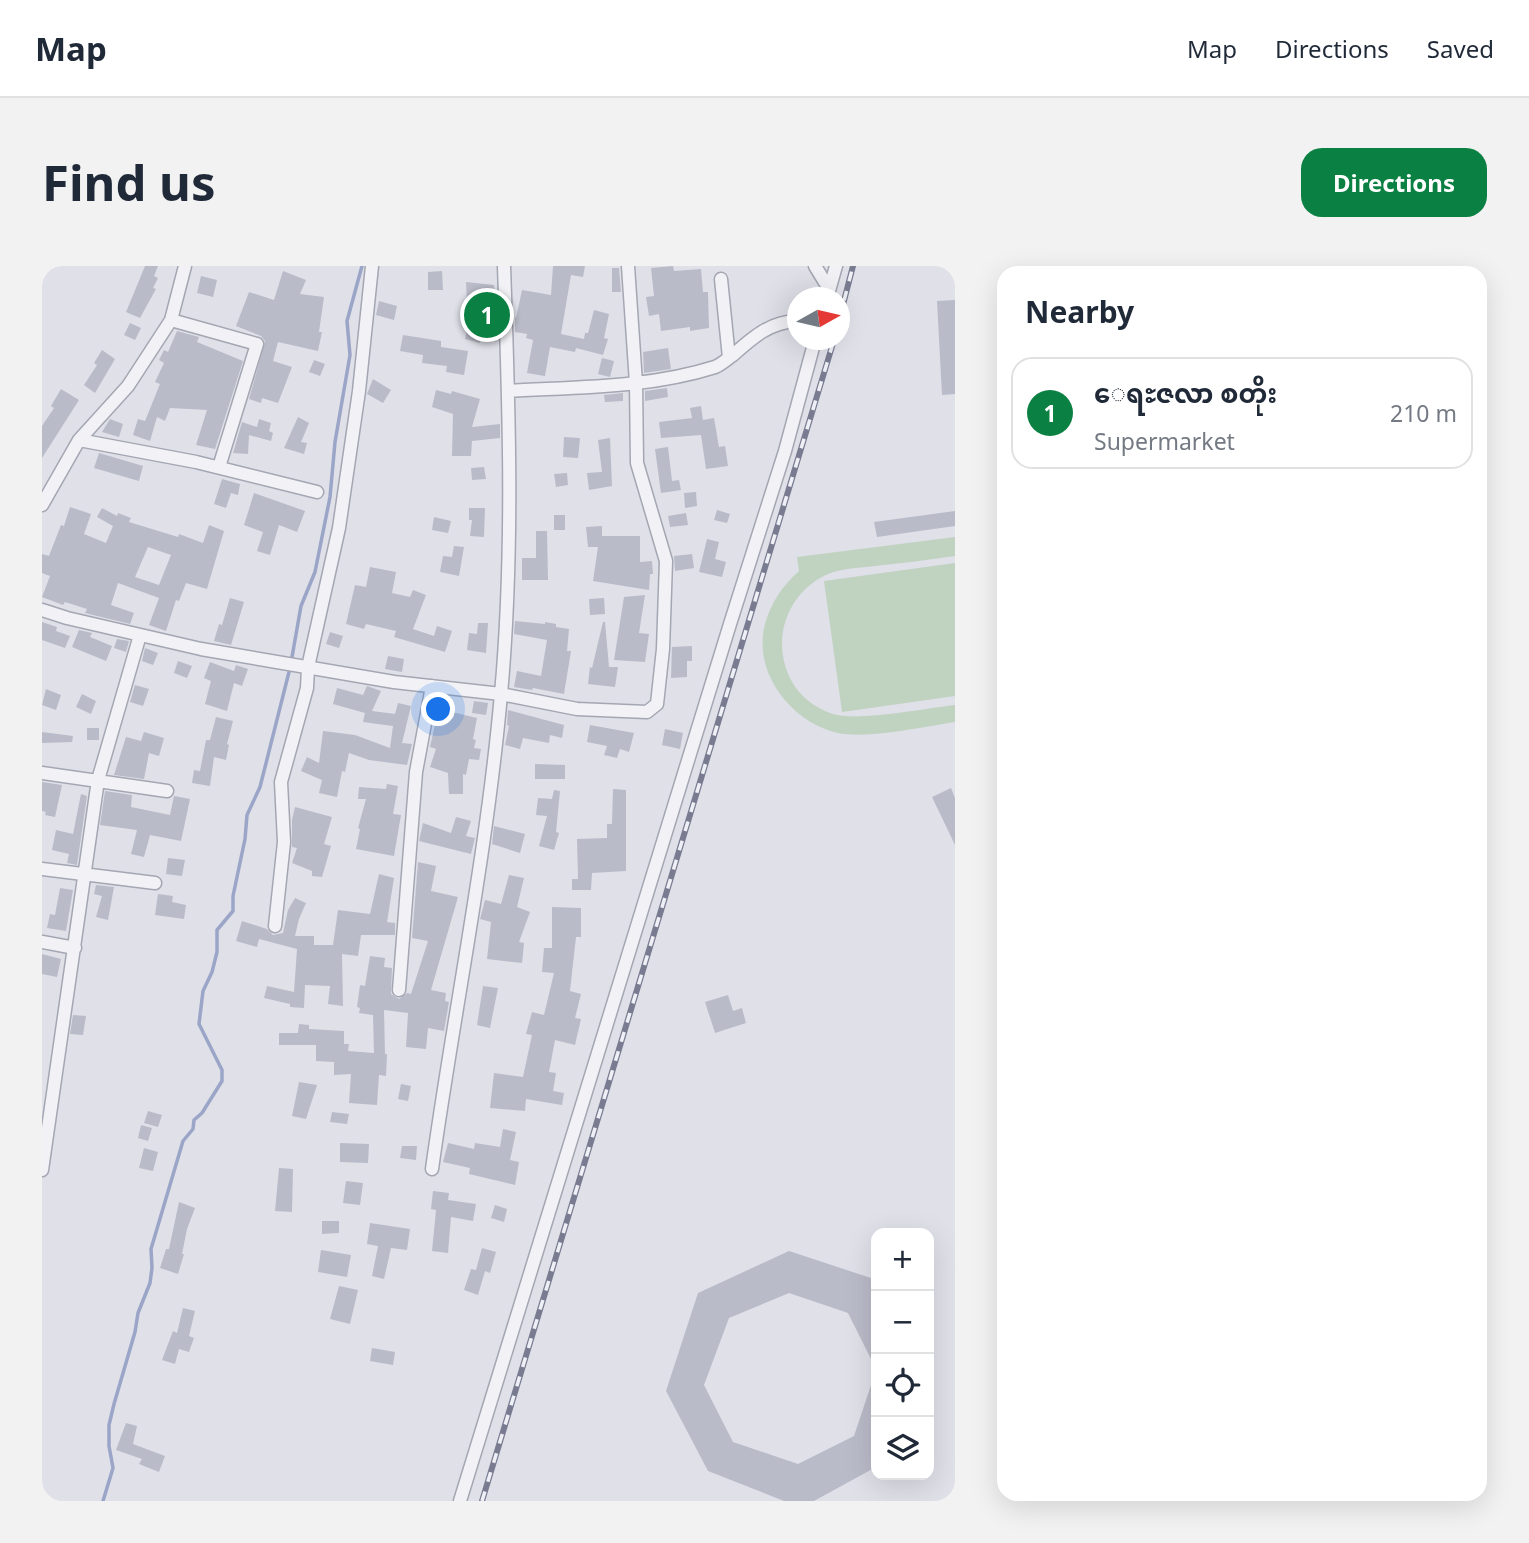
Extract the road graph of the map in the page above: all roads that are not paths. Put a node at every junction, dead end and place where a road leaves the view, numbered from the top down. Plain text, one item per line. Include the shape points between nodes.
1 (185, 266) edge
2 (372, 266) edge
3 (504, 266) edge
4 (628, 266) edge
5 (815, 266) edge
6 (836, 266) edge
7 (721, 279) dead end
8 (825, 287) edge
9 (830, 287) edge
10 (171, 320) junction
11 (787, 322) edge
12 (812, 350) edge
13 (729, 358) junction
14 (636, 383) junction
15 (508, 391) junction
16 (79, 440) junction
17 (219, 467) junction
18 (317, 492) dead end
19 (42, 505) edge
20 (42, 610) edge
21 (140, 635) junction
22 (308, 667) junction
23 (432, 686) junction
24 (501, 694) junction
25 (42, 773) edge
26 (98, 780) junction
27 (167, 791) dead end
28 (42, 869) edge
29 (85, 876) junction
30 (155, 883) dead end
31 (275, 926) dead end
32 (42, 942) edge
33 (75, 948) junction
34 (399, 990) dead end
35 (432, 1169) dead end
36 (42, 1170) edge
37 (460, 1501) edge

1 - 10 street
2 - 22 street via 339,528
3 - 15 street
4 - 14 street
5 - 8 street
6 - 9 street
7 - 13 street
10 - 16 street via 128,386
10 - 17 street via 257,344
11 - 13 street via 766,328
12 - 37 street
13 - 14 street via 695,373
14 - 15 street
14 - 24 street via 637,463 666,561 657,704 647,712 577,709
15 - 24 street via 509,546
16 - 17 street
16 - 19 street
17 - 18 street
20 - 21 street
21 - 22 street
21 - 26 street
22 - 23 street
22 - 31 street via 307,688 281,782 284,842
23 - 24 street
23 - 34 street via 416,772
24 - 35 street via 479,872
25 - 26 street
26 - 27 street
26 - 29 street
28 - 29 street
29 - 30 street
29 - 33 street
32 - 33 street
33 - 36 street

